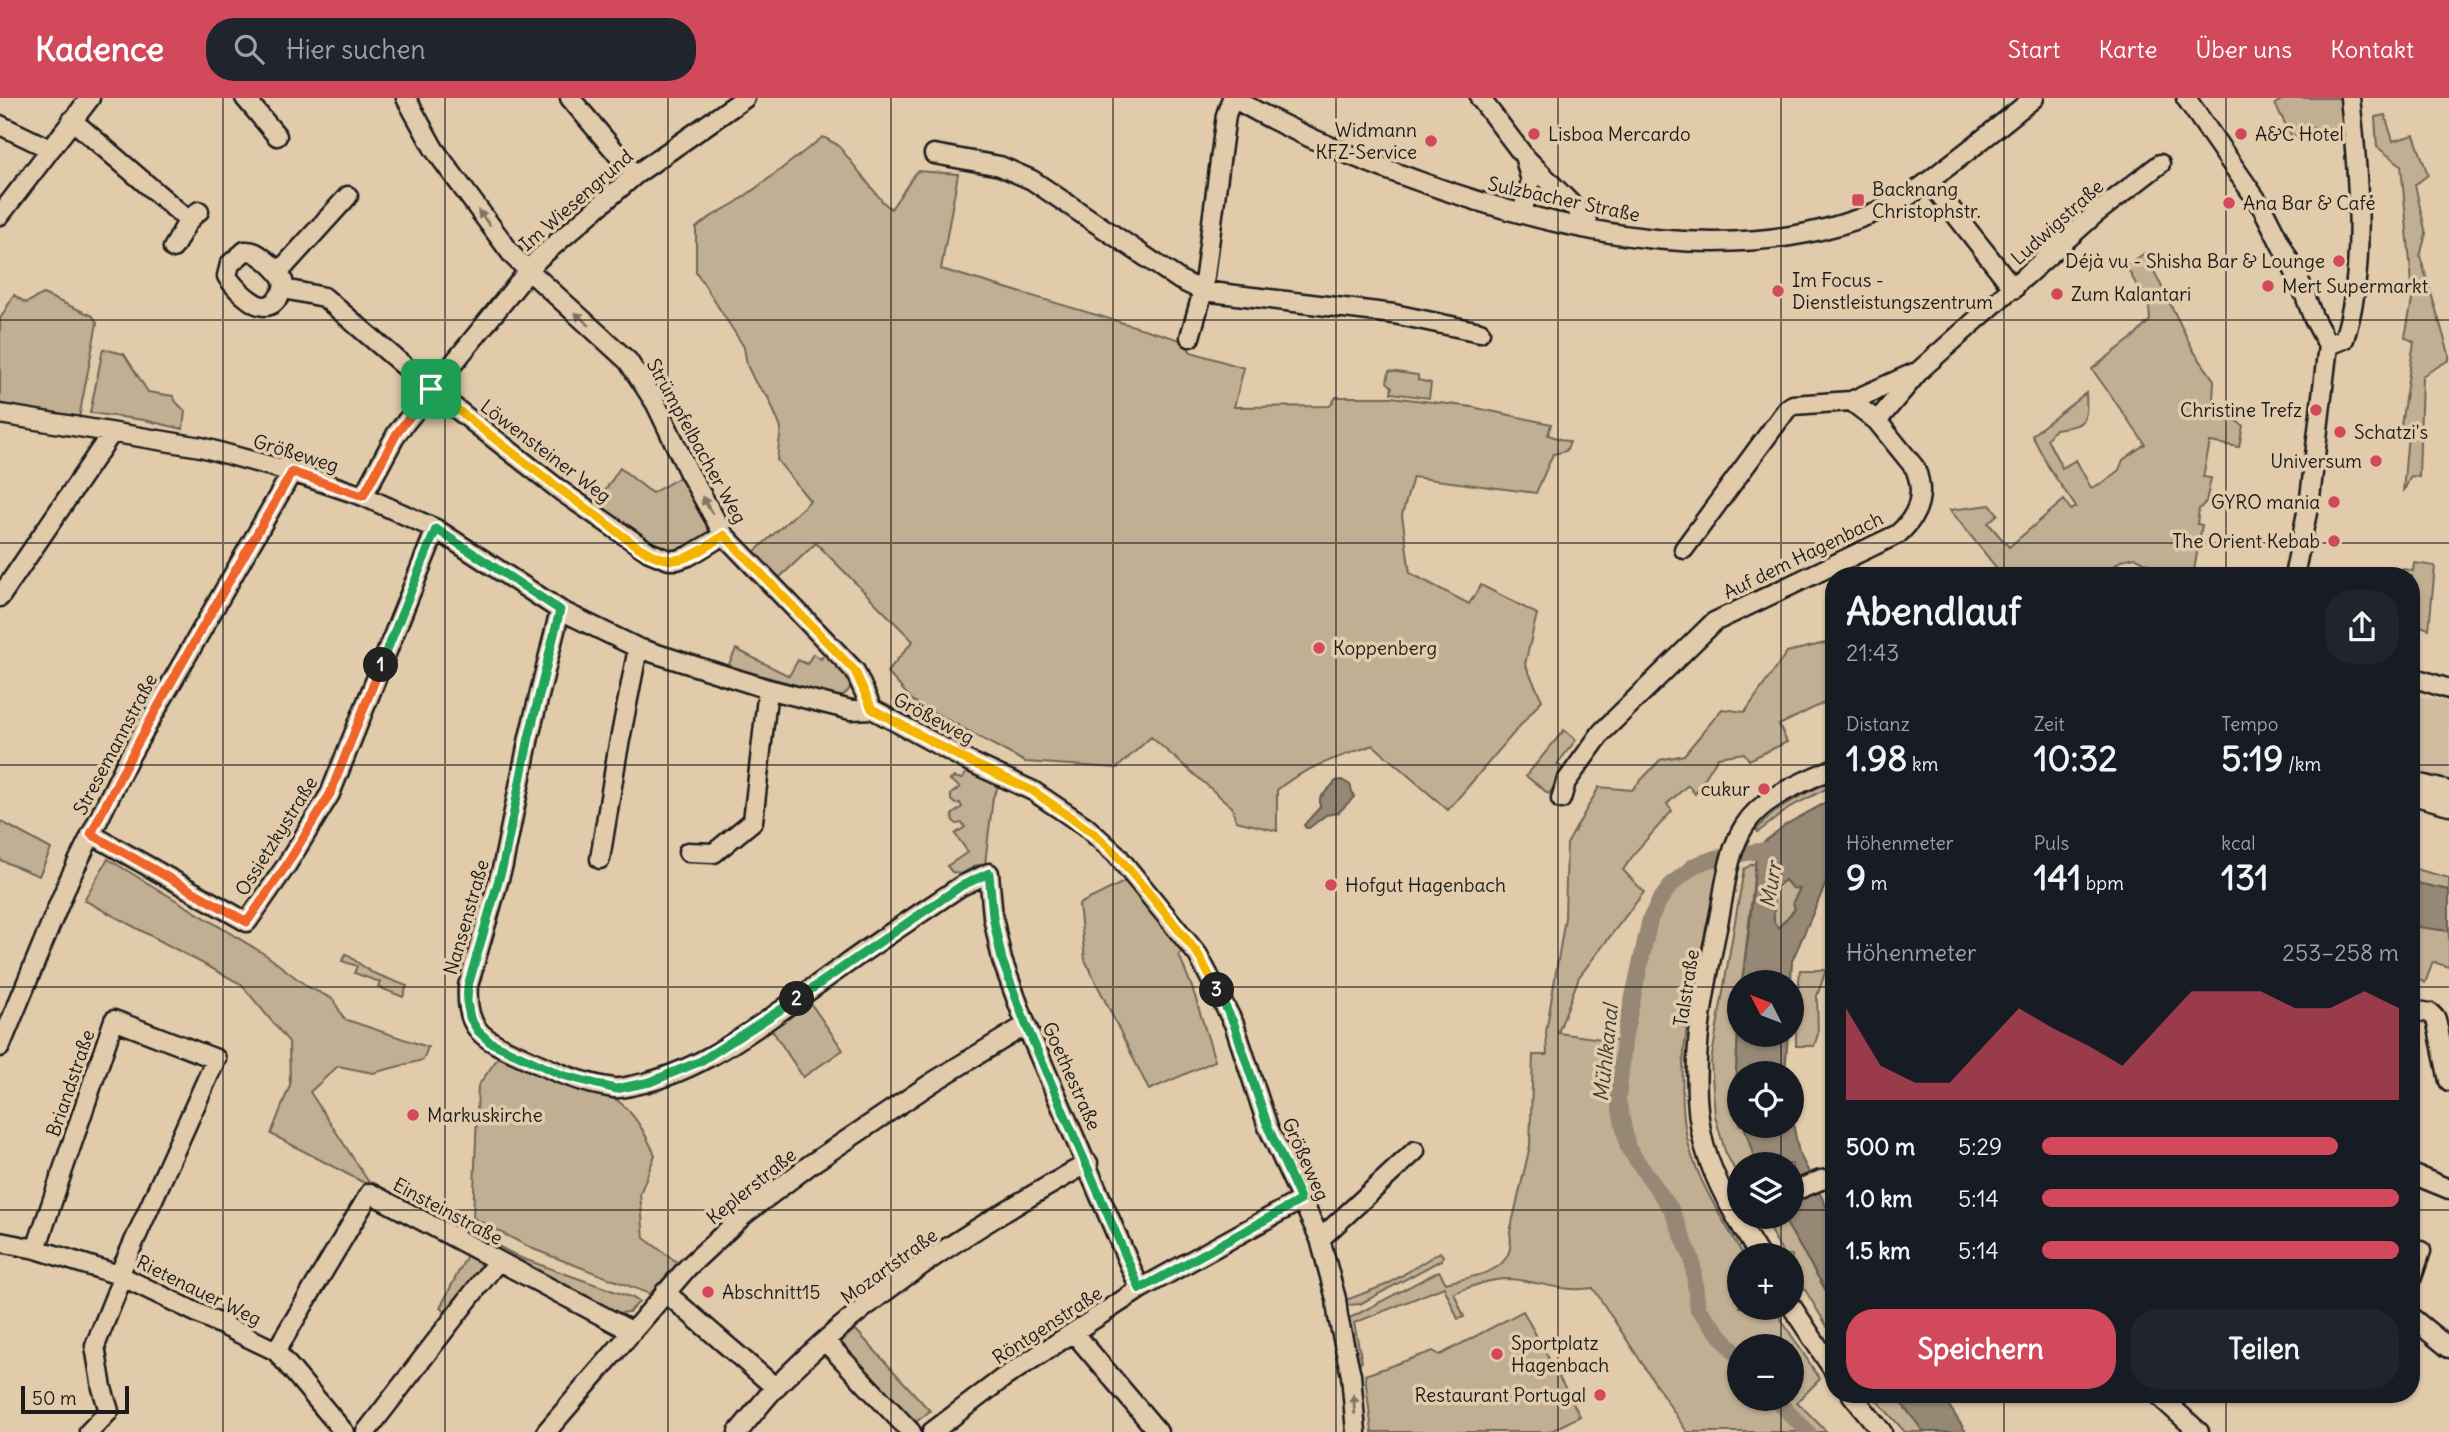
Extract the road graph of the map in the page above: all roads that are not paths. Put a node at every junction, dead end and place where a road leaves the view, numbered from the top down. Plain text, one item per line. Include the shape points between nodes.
1 (90, 98) edge
2 (245, 98) edge
3 (405, 98) edge
4 (570, 98) edge
5 (745, 98) edge
6 (1232, 98) edge
7 (1480, 98) edge
8 (2034, 98) edge
9 (2186, 98) edge
10 (2350, 98) edge
11 (72, 120) junction
12 (0, 125) edge
13 (277, 136) dead end
14 (50, 149) junction
15 (934, 154) dead end
16 (1524, 156) junction
17 (2160, 164) dead end
18 (635, 175) junction
19 (1929, 181) junction
20 (348, 197) dead end
21 (1522, 213) junction
22 (0, 215) edge
23 (1588, 229) junction
24 (173, 248) dead end
25 (528, 270) junction
26 (2014, 289) junction
27 (1203, 291) junction
28 (1480, 332) dead end
29 (1190, 337) dead end
30 (2328, 345) junction
31 (1920, 370) junction
32 (431, 389) junction
33 (1851, 401) junction
34 (0, 414) edge
35 (1877, 421) junction
36 (111, 434) junction
37 (292, 472) junction
38 (363, 496) junction
39 (436, 529) junction
40 (724, 535) junction
41 (1684, 549) dead end
42 (1829, 567) edge
43 (2296, 567) edge
44 (1825, 569) edge
45 (0, 597) edge
46 (560, 610) junction
47 (638, 648) junction
48 (2420, 680) edge
49 (2449, 689) edge
50 (768, 690) junction
51 (872, 709) junction
52 (1825, 773) edge
53 (2420, 784) edge
54 (2449, 791) edge
55 (2420, 797) edge
56 (1561, 799) dead end
57 (2449, 805) edge
58 (91, 834) junction
59 (688, 852) dead end
60 (600, 859) dead end
61 (989, 873) joint
62 (2420, 1011) edge
63 (1026, 1025) junction
64 (0, 1047) edge
65 (2447, 1066) edge
66 (1415, 1151) dead end
67 (1088, 1163) junction
68 (2420, 1177) edge
69 (1825, 1180) edge
70 (1804, 1188) edge
71 (2449, 1189) edge
72 (1727, 1196) edge
73 (1301, 1200) junction
74 (1320, 1239) junction
75 (0, 1242) edge
76 (36, 1248) junction
77 (2421, 1251) dead end
78 (2420, 1254) edge
79 (497, 1262) junction
80 (121, 1275) junction
81 (1140, 1289) junction
82 (665, 1292) junction
83 (1801, 1320) edge
84 (2420, 1324) edge
85 (631, 1331) junction
86 (1074, 1333) junction
87 (825, 1341) junction
88 (2449, 1348) edge
89 (276, 1350) junction
90 (1825, 1357) edge
91 (776, 1388) junction
92 (1858, 1403) edge
93 (2167, 1403) edge
94 (2173, 1408) junction
95 (89, 1432) edge
96 (344, 1432) edge
97 (366, 1432) edge
98 (546, 1432) edge
99 (738, 1432) edge
100 (911, 1432) edge
101 (932, 1432) edge
102 (1158, 1432) edge
103 (1356, 1432) edge
104 (1882, 1432) edge
105 (2177, 1432) edge
106 (2199, 1432) edge

1 - 11 street
2 - 13 street
25 -> 3 street, Strümpfelbacher Weg via 471,202
4 - 18 street
5 - 18 street, Im Wiesengrund
6 - 21 street, Sulzbacher Straße via 1380,168
6 - 27 street
7 - 16 street
8 - 19 street, Sulzbacher Straße
9 - 30 street via 2263,209
10 - 30 street via 2358,256 2352,317 2344,339
11 - 14 street
11 - 24 street via 193,215
12 - 14 street
14 - 22 street
15 - 27 street via 1000,166 1032,180
16 - 21 street via 1531,181
16 - 23 street via 1587,220
17 - 26 street, Ludwigstraße via 2094,215
18 - 25 street, Im Wiesengrund
19 - 23 street, Sulzbacher Straße via 1865,216 1831,229 1789,236 1680,241
19 - 26 street
20 - 32 street, Löwensteiner Weg via 282,281 324,297
21 - 23 street, Sulzbacher Straße
25 - 32 street, Im Wiesengrund
40 -> 25 street, Strümpfelbacher Weg via 656,404 628,361
26 - 31 street, Ludwigstraße
27 - 28 street via 1394,314
27 - 29 street
30 - 43 street via 2310,498
31 - 33 street, Ludwigstraße
31 - 35 street, Ludwigstraße
32 - 38 street, Im Wiesengrund via 397,433
32 - 40 street, Löwensteiner Weg via 561,491 649,552 677,559
33 - 35 street, Auf dem Hagenbach
33 - 41 street, Ludwigstraße via 1787,409
34 - 36 street, Größeweg
35 - 42 street, Auf dem Hagenbach via 1915,468 1921,499 1910,523 1898,534
36 - 37 street, Größeweg via 201,447
36 - 45 street
37 - 38 street, Größeweg
37 - 58 street, Stresemannstraße via 165,692
38 - 39 street, Größeweg
39 - 46 street, Größeweg
39 - 58 street, Ossietzkystraße via 330,794 247,922
40 - 51 street, Strümpfelbacher Weg via 855,671
44 - 56 street, Auf dem Hagenbach via 1714,622 1602,732 1566,782
46 - 47 street, Größeweg
46 - 61 street, Nansenstraße via 503,865 468,986 470,1018 490,1042 562,1075 616,1089 659,1079 701,1061 961,886
47 - 50 street, Größeweg
47 - 60 street
48 - 49 street
50 - 51 street, Größeweg via 851,710
50 - 59 street via 753,821 715,853
51 - 73 street, Größeweg via 1033,791 1085,826 1116,854 1198,954 1234,1024 1257,1099
52 - 72 street, Talstraße via 1770,802 1745,825 1729,871 1698,1049 1696,1100 1704,1146
53 - 54 street
55 - 57 street
58 - 64 street, Stresemannstraße
61 - 63 street, Goethestraße via 998,943
62 - 65 street via 2435,1016
63 - 67 street, Goethestraße
63 - 82 street, Keplerstraße via 811,1164 745,1214
66 - 74 street
67 - 81 street, Goethestraße
67 - 87 street, Mozartstraße via 993,1217 904,1278
68 - 71 street
69 - 70 street
73 - 74 street, Größeweg
73 - 81 street, Röntgenstraße
103 -> 74 street, Größeweg via 1351,1375
75 - 76 street, Rietenauer Weg
76 - 80 street, Rietenauer Weg
76 - 80 street, Briandstraße via 114,1020 216,1059
77 - 78 street
79 - 85 street, Einsteinstraße
79 - 89 street, Einsteinstraße via 370,1193
79 - 97 street
80 - 89 street, Rietenauer Weg
80 - 95 street via 95,1346 109,1411
81 - 86 street, Röntgenstraße
82 - 85 street, Keplerstraße
82 - 91 street
83 - 90 street
84 - 88 street
85 - 98 street, Keplerstraße
86 - 101 street, Röntgenstraße via 1003,1378
86 - 102 street
87 - 91 street, Mozartstraße
87 - 100 street
89 - 96 street, Rietenauer Weg
91 - 99 street, Mozartstraße
92 - 104 street
93 - 94 street
94 - 105 street
94 - 106 street

